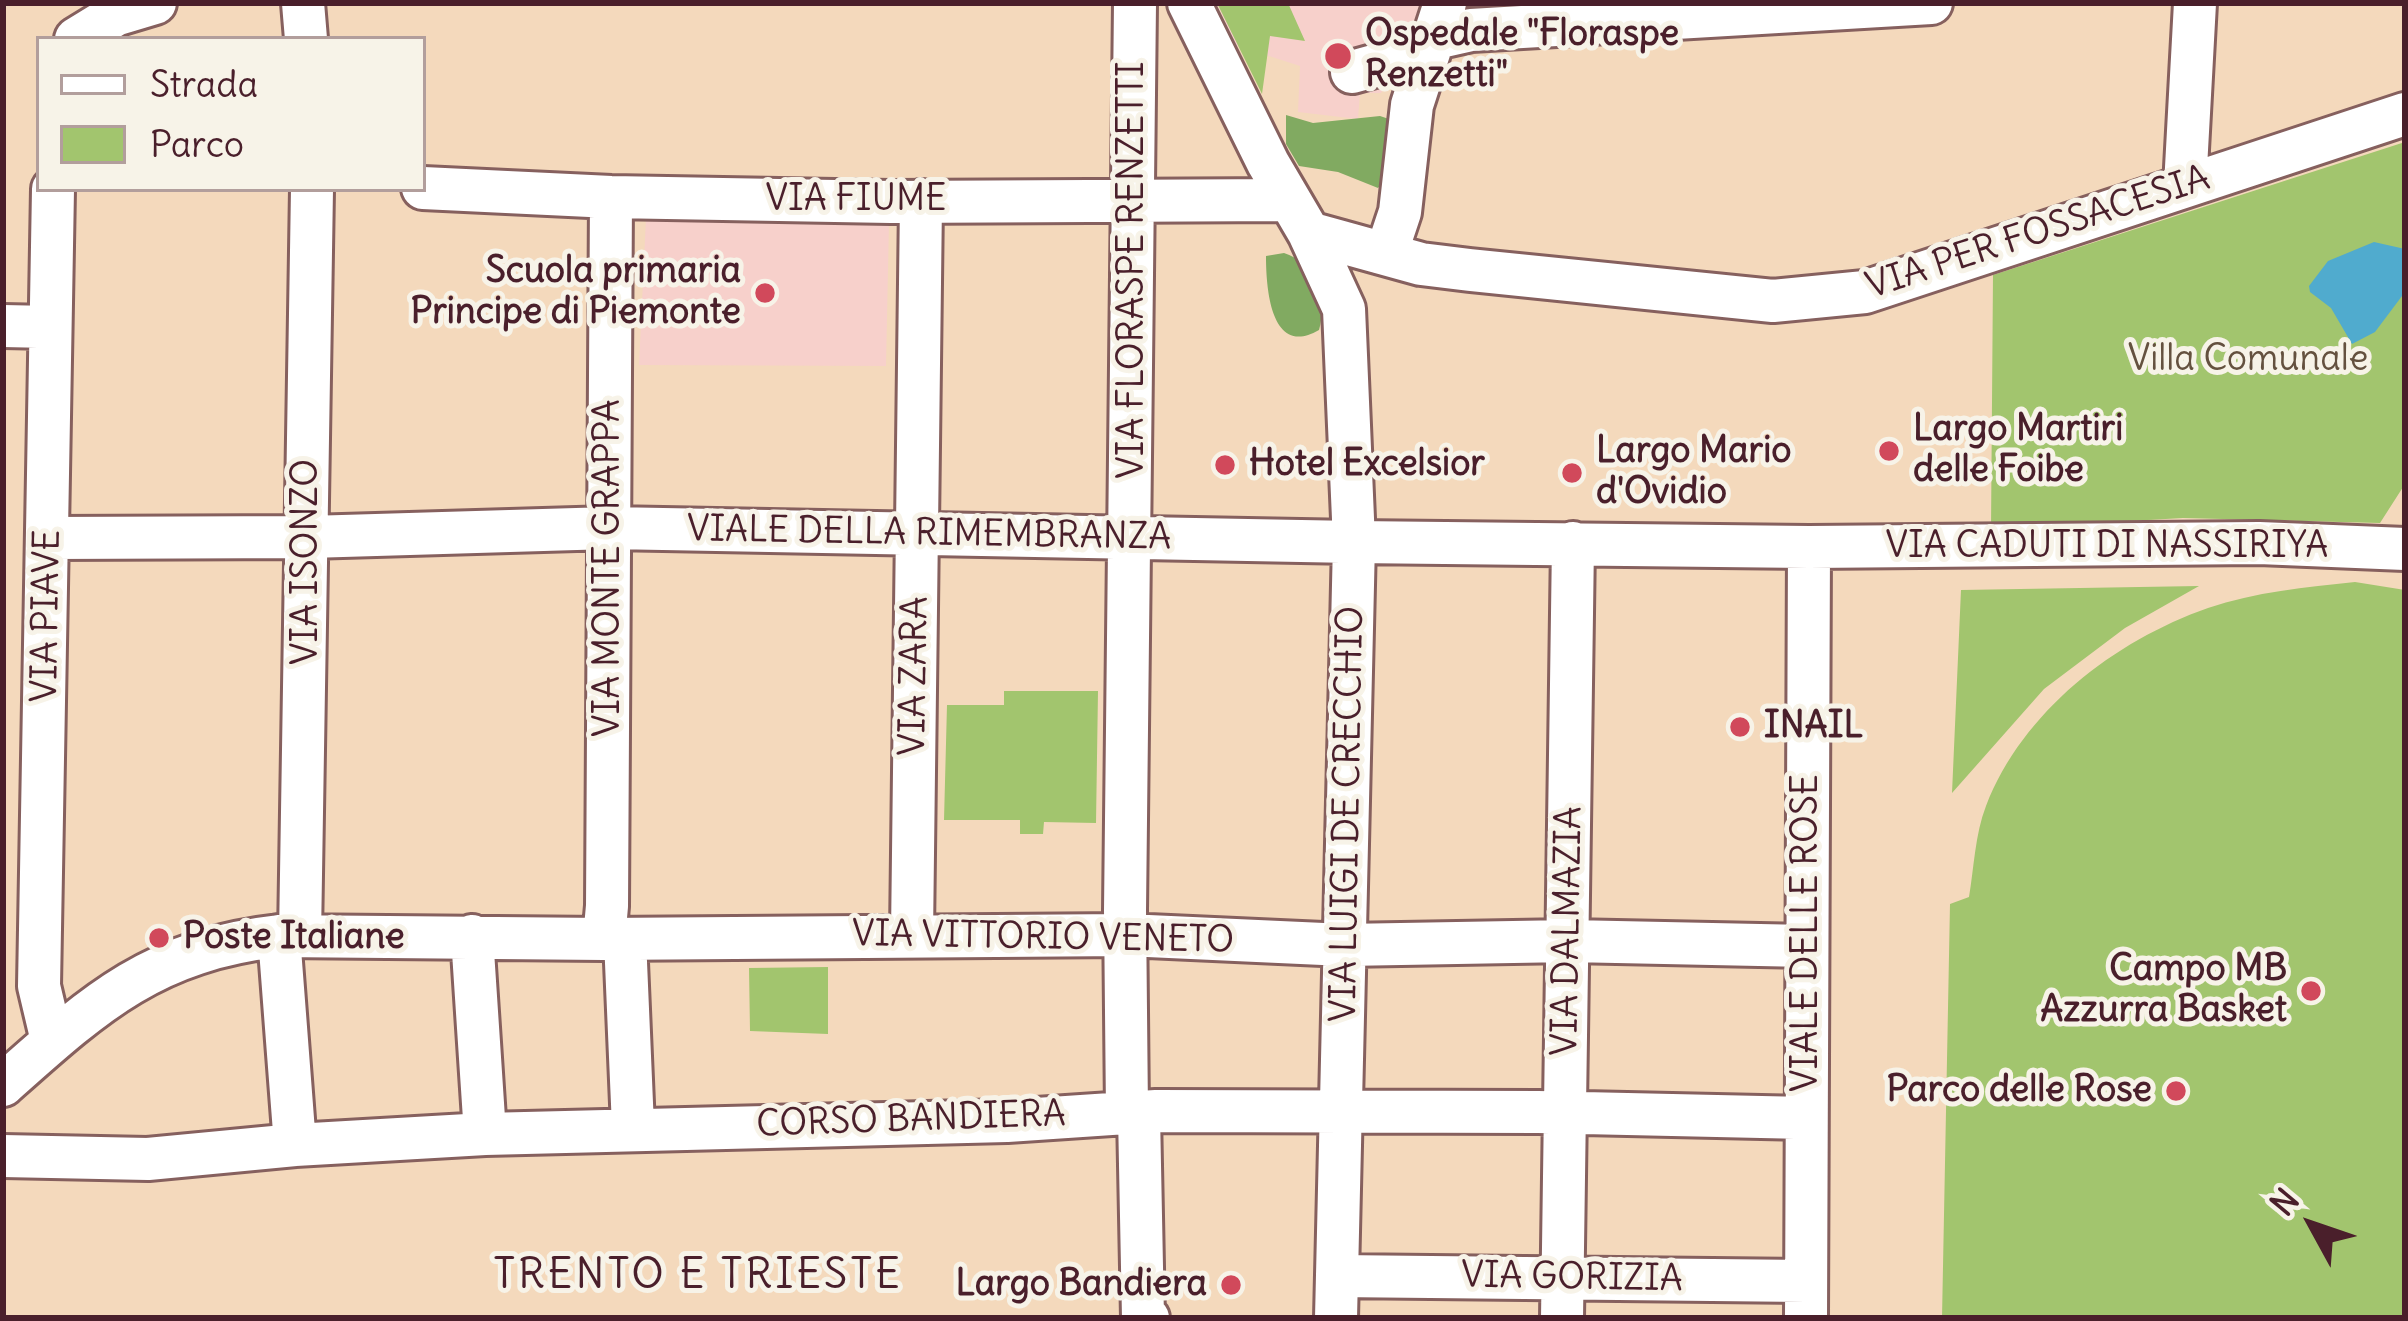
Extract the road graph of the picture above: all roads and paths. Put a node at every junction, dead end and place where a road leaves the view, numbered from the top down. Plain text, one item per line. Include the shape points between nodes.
1 (155, 3) edge
2 (303, 3) edge
3 (1135, 3) edge
4 (1189, 3) edge
5 (1931, 3) edge
6 (2195, 3) edge
7 (1435, 31) edge
8 (81, 36) edge
9 (306, 36) edge
10 (1352, 72) dead end
11 (2405, 114) edge
12 (2186, 186) junction
13 (426, 188) edge
14 (53, 192) edge
15 (312, 192) edge
16 (611, 197) junction
17 (921, 201) junction
18 (1133, 201) junction
19 (1299, 216) junction
20 (1403, 259) junction
21 (1344, 309) junction
22 (3, 326) edge
23 (50, 327) junction
24 (610, 528) junction
25 (917, 533) junction
26 (309, 537) junction
27 (1132, 537) junction
28 (50, 538) junction
29 (1354, 542) junction
30 (1573, 543) junction
31 (2403, 546) edge
32 (1809, 548) junction
33 (912, 934) junction
34 (1126, 934) junction
35 (290, 936) junction
36 (472, 936) junction
37 (614, 939) junction
38 (1569, 941) junction
39 (1345, 944) junction
40 (1807, 946) junction
41 (52, 1041) junction
42 (4, 1085) edge
43 (1341, 1110) junction
44 (1133, 1113) junction
45 (1566, 1113) junction
46 (1806, 1118) junction
47 (633, 1127) junction
48 (485, 1133) junction
49 (295, 1144) junction
50 (10, 1156) edge
51 (1337, 1297) edge
52 (1562, 1298) edge
53 (1806, 1299) edge
54 (1145, 1318) edge

1 - 8 street
2 - 9 street
3 - 18 street, VIA FLORASPE RENZETTI
4 - 19 street, VIA LUIGI DE CRECCHIO
5 - 7 street
6 - 12 street
7 - 10 street
7 - 20 street via 1412,105
11 - 12 street, VIA PER FOSSACESIA
12 - 20 street, VIA PER FOSSACESIA via 1864,292 1773,302
13 - 16 street, VIA FIUME
14 - 23 street, VIA PIAVE
15 - 26 street, VIA ISONZO
16 - 17 street, VIA FIUME
16 - 24 street, VIA MONTE GRAPPA
17 - 18 street, VIA FIUME
17 - 25 street, VIA ZARA
18 - 19 street, VIA FIUME
18 - 27 street, VIA FLORASPE RENZETTI
19 - 20 street, VIA PER FOSSACESIA
19 - 21 street, VIA LUIGI DE CRECCHIO
20 - 21 street
21 - 29 street, VIA LUIGI DE CRECCHIO
22 - 23 street
23 - 28 street, VIA PIAVE
24 - 25 street, VIALE DELLA RIMEMBRANZA
24 - 26 street, VIALE DELLA RIMEMBRANZA
24 - 37 street, VIA MONTE GRAPPA
25 - 27 street, VIALE DELLA RIMEMBRANZA
25 - 33 street, VIA ZARA
26 - 28 street, VIALE DELLA RIMEMBRANZA
26 - 35 street, VIA ISONZO
27 - 29 street, VIALE DELLA RIMEMBRANZA
27 - 34 street, VIA FLORASPE RENZETTI
28 - 41 street, VIA PIAVE via 39,986
29 - 30 street, VIALE DELLA RIMEMBRANZA
29 - 39 street, VIA LUIGI DE CRECCHIO
30 - 32 street, VIALE DELLA RIMEMBRANZA
30 - 38 street, VIA DALMAZIA
31 - 32 street, VIA CADUTI DI NASSIRIYA
32 - 40 street, VIALE DELLE ROSE
33 - 34 street, VIA VITTORIO VENETO
33 - 37 street, VIA VITTORIO VENETO
34 - 39 street, VIA VITTORIO VENETO
34 - 44 street, VIA FLORASPE RENZETTI
35 - 36 street, VIA VITTORIO VENETO
35 - 41 street, VIA VITTORIO VENETO via 230,941 178,957
35 - 49 street, VIA ISONZO
36 - 37 street, VIA VITTORIO VENETO
36 - 48 street
37 - 47 street, VIA MONTE GRAPPA
38 - 39 street, VIA VITTORIO VENETO
38 - 40 street, VIA VITTORIO VENETO
38 - 45 street, VIA DALMAZIA
39 - 43 street, VIA LUIGI DE CRECCHIO
40 - 46 street, VIALE DELLE ROSE
41 - 42 street, VIA VITTORIO VENETO
42 - 50 street, CORSO BANDIERA
43 - 44 street, CORSO BANDIERA
43 - 45 street, CORSO BANDIERA
43 - 51 street, VIA LUIGI DE CRECCHIO
44 - 47 street, CORSO BANDIERA
44 - 54 street, VIA FLORASPE RENZETTI
45 - 46 street, CORSO BANDIERA
45 - 52 street, VIA DALMAZIA
46 - 53 street, VIALE DELLE ROSE
47 - 48 street, CORSO BANDIERA
48 - 49 street, CORSO BANDIERA
49 - 50 street, CORSO BANDIERA via 148,1159
51 - 52 street, VIA GORIZIA
52 - 53 street, VIA GORIZIA

